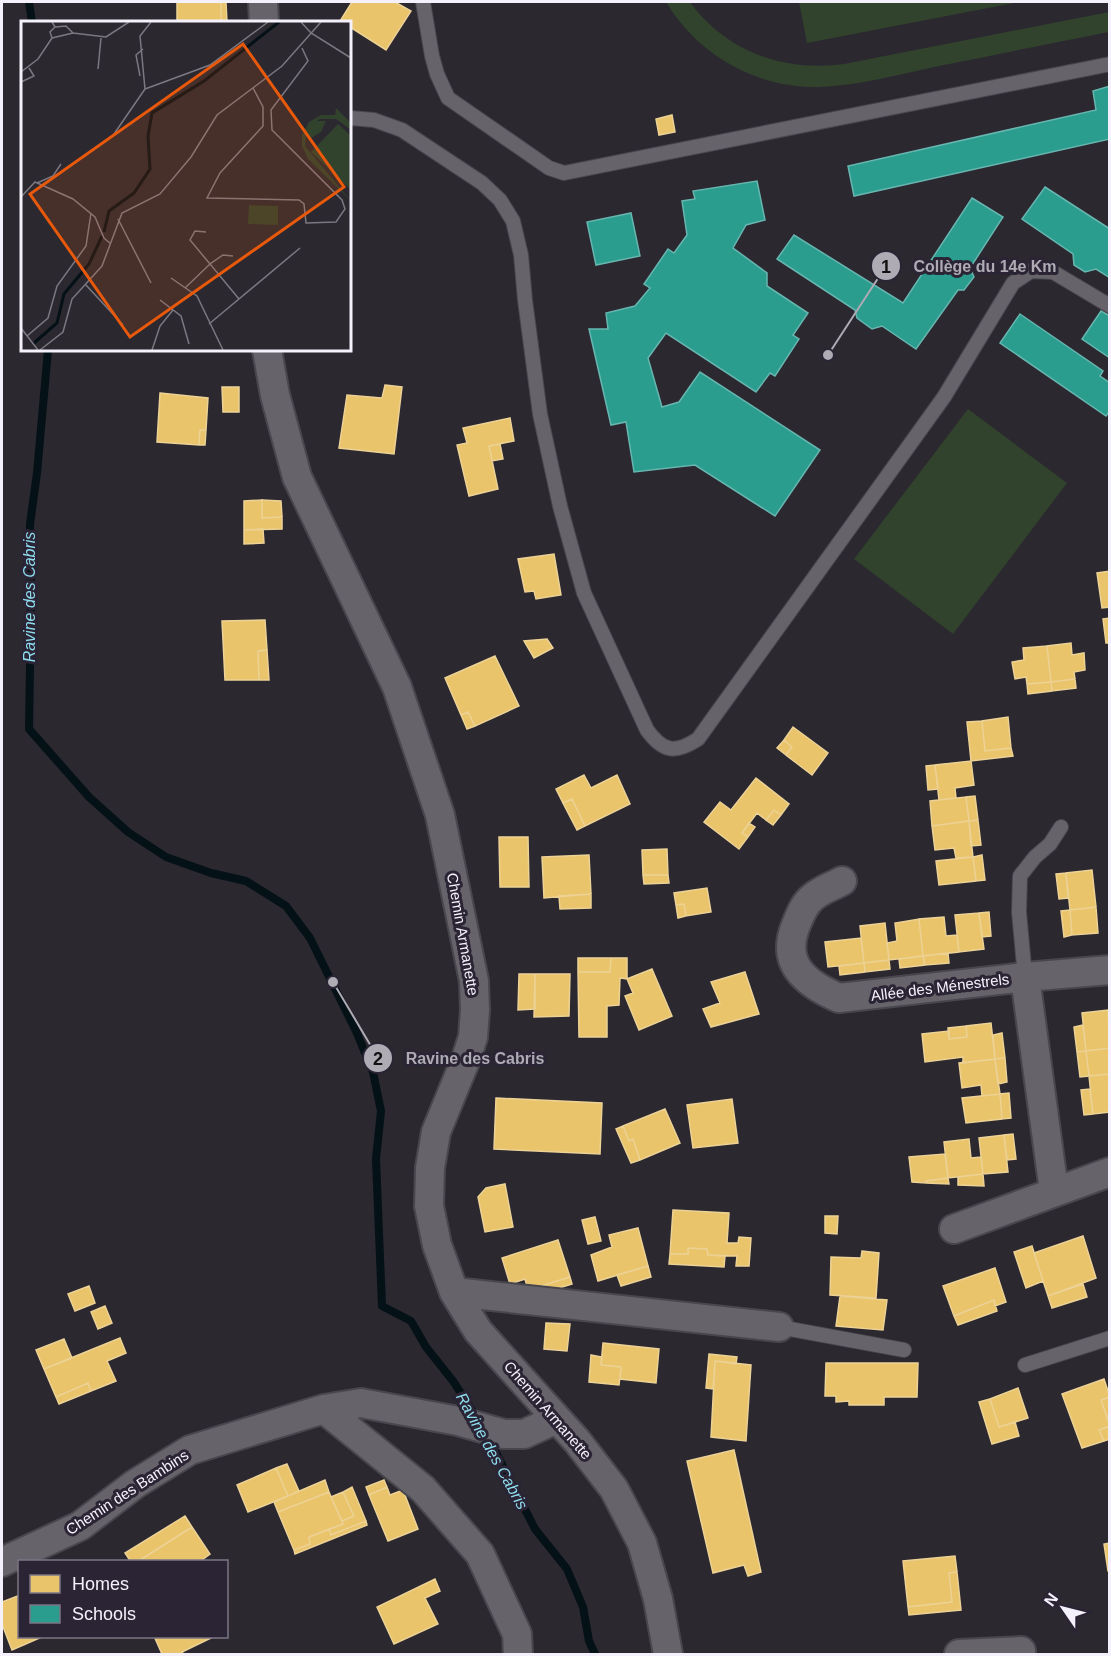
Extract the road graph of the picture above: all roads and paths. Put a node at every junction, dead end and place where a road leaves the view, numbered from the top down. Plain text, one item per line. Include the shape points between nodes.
1 (263, 2) edge
2 (423, 2) edge
3 (264, 21) edge
4 (1110, 64) edge
5 (351, 118) edge
6 (1110, 306) edge
7 (267, 351) edge
8 (1061, 828) dead end
9 (842, 881) dead end
10 (1110, 970) edge
11 (1025, 977) junction
12 (1110, 1172) edge
13 (1054, 1191) junction
14 (954, 1229) dead end
15 (454, 1292) junction
16 (779, 1327) joint
17 (1110, 1338) edge
18 (904, 1350) dead end
19 (1025, 1365) dead end
20 (324, 1408) junction
21 (557, 1419) junction
22 (2, 1562) edge
23 (1021, 1651) dead end
24 (518, 1654) edge
25 (668, 1654) edge
26 (959, 1654) edge

1 - 3 street
2 - 4 lane via 432,56 448,98 549,168 564,173
5 - 6 lane via 374,120 402,130 482,183 500,200 513,221 521,255 540,414 584,593 647,730 656,743 670,749 684,748 698,739 944,397 1013,283 1031,272 1053,272
7 - 15 street, Chemin Armanette via 274,395 297,477 397,687 440,814 474,981 472,1037 436,1132 430,1168 429,1206 437,1245
8 - 11 lane via 1020,876
9 - 11 street, Allée des Ménestrels via 813,897 803,908 793,932 791,959 802,976 822,991 839,999
10 - 11 street
11 - 13 street, Allée des Ménestrels
12 - 13 street
13 - 14 street
15 - 16 street
15 - 21 street, Chemin Armanette via 478,1331
16 - 18 lane
17 - 19 lane
20 - 21 street, Chemin des Bambins via 361,1403 504,1434 524,1434
20 - 22 street, Chemin des Bambins via 190,1450 135,1484 80,1526
20 - 24 street via 423,1489 480,1554 517,1634
21 - 25 street, Chemin Armanette via 614,1489 642,1543
23 - 26 street

